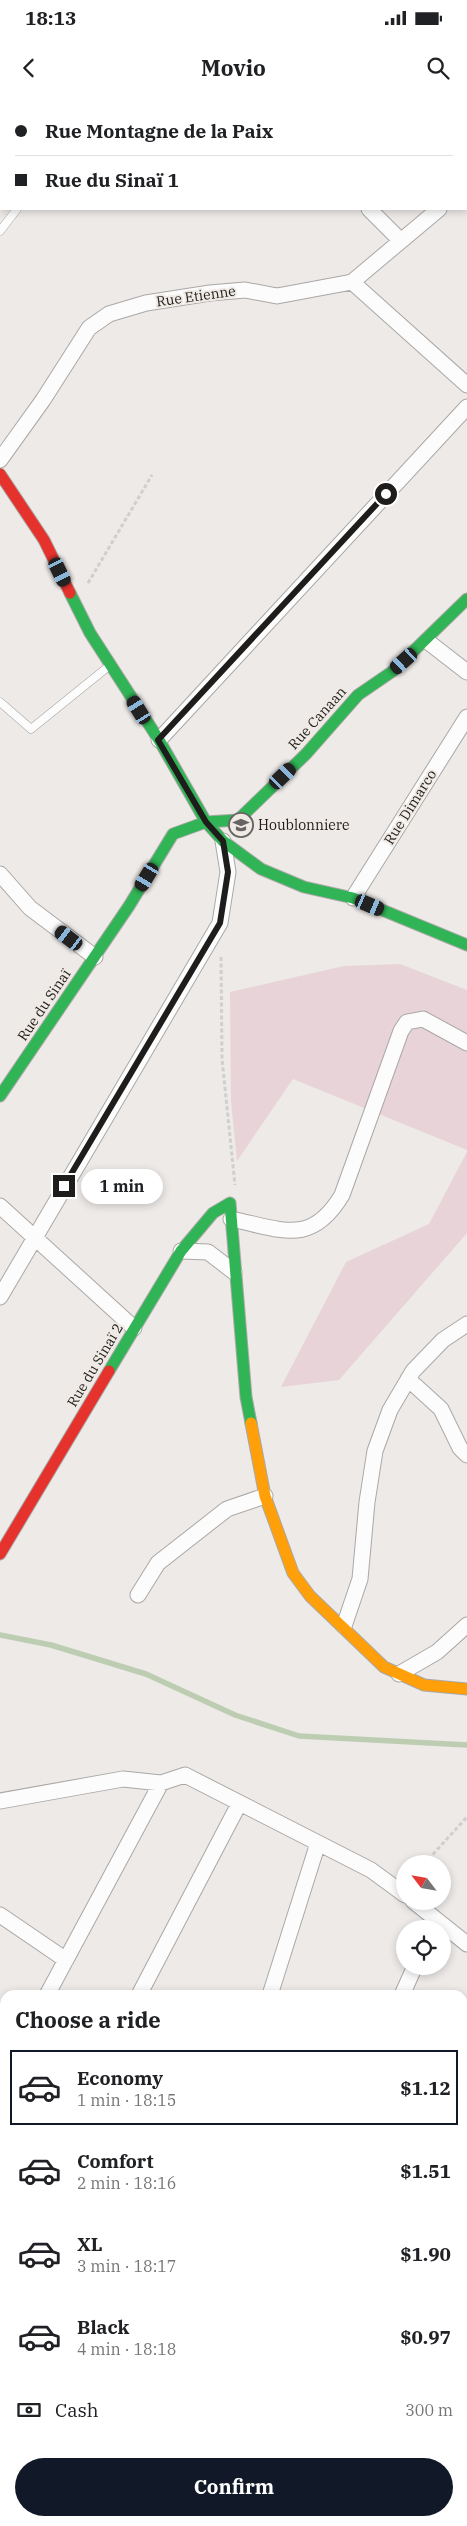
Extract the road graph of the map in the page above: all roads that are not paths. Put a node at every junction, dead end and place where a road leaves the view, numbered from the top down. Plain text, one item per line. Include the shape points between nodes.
1 (16, 210) edge
2 (370, 210) edge
3 (438, 210) edge
4 (0, 231) edge
5 (401, 241) junction
6 (352, 282) junction
7 (467, 385) edge
8 (467, 407) edge
9 (0, 460) edge
10 (0, 474) edge
11 (467, 599) edge
12 (427, 640) junction
13 (110, 664) junction
14 (467, 672) edge
15 (0, 702) edge
16 (467, 717) edge
17 (158, 740) junction
18 (206, 822) junction
19 (223, 841) junction
20 (0, 874) edge
21 (353, 898) junction
22 (467, 946) edge
23 (95, 957) junction
24 (467, 1043) edge
25 (0, 1096) edge
26 (0, 1206) edge
27 (231, 1219) junction
28 (35, 1236) junction
29 (181, 1250) junction
30 (234, 1272) junction
31 (0, 1297) edge
32 (467, 1324) edge
33 (134, 1328) junction
34 (408, 1379) junction
35 (467, 1455) edge
36 (266, 1496) junction
37 (0, 1554) edge
38 (138, 1595) dead end
39 (467, 1625) edge
40 (344, 1626) junction
41 (399, 1674) junction
42 (467, 1689) edge
43 (161, 1783) junction
44 (0, 1801) edge
45 (239, 1804) junction
46 (318, 1843) junction
47 (396, 1888) edge
48 (423, 1910) edge
49 (0, 1915) edge
50 (434, 1920) edge
51 (451, 1933) edge
52 (467, 1944) edge
53 (66, 1960) junction
54 (410, 1975) edge
55 (50, 1990) edge
56 (142, 1990) edge
57 (272, 1990) edge
58 (404, 1990) edge

1 - 4 lane
2 - 5 street
3 - 5 street, Rue Etienne
5 - 6 street, Rue Etienne
6 - 7 street
6 - 9 street, Rue Etienne via 277,296 245,290 210,293 146,303 109,314 89,328
8 - 17 street
10 - 13 street via 44,540 90,633
11 - 12 street, Rue Canaan
12 - 14 street
12 - 18 street, Rue Canaan via 393,671 358,695 306,754 238,820
13 - 15 lane via 31,729
13 - 17 street
16 - 21 street, Rue Dimarco
17 - 18 street
18 - 19 street
18 - 23 street, Rue du Sinaï via 173,834
19 - 21 street via 261,869 304,887
19 - 28 street via 228,872 220,923
20 - 23 street via 30,908
21 - 22 street
23 - 25 street, Rue du Sinaï
24 - 27 street via 423,1019 407,1022 342,1195 322,1222 308,1229 290,1231
26 - 28 street
27 - 29 street, Rue du Sinaï 2 via 230,1203 213,1213
27 - 30 street
28 - 31 street
28 - 33 street
29 - 30 street via 208,1252
29 - 33 street, Rue du Sinaï 2
30 - 36 street via 246,1397
32 - 34 street via 442,1340
33 - 37 street, Rue du Sinaï 2
34 - 35 street via 441,1409 460,1448
34 - 40 street via 390,1410 375,1451 360,1579
36 - 38 street via 227,1509 158,1563
36 - 40 street via 293,1573 310,1596
39 - 41 street via 437,1652
40 - 41 street via 384,1667
41 - 42 street via 424,1685
43 - 44 street via 123,1779
43 - 45 street via 185,1775
43 - 53 street
45 - 46 street
45 - 56 street
46 - 47 street via 371,1870
46 - 57 street
48 - 50 street
49 - 53 street
51 - 52 street
53 - 55 street
54 - 58 street

